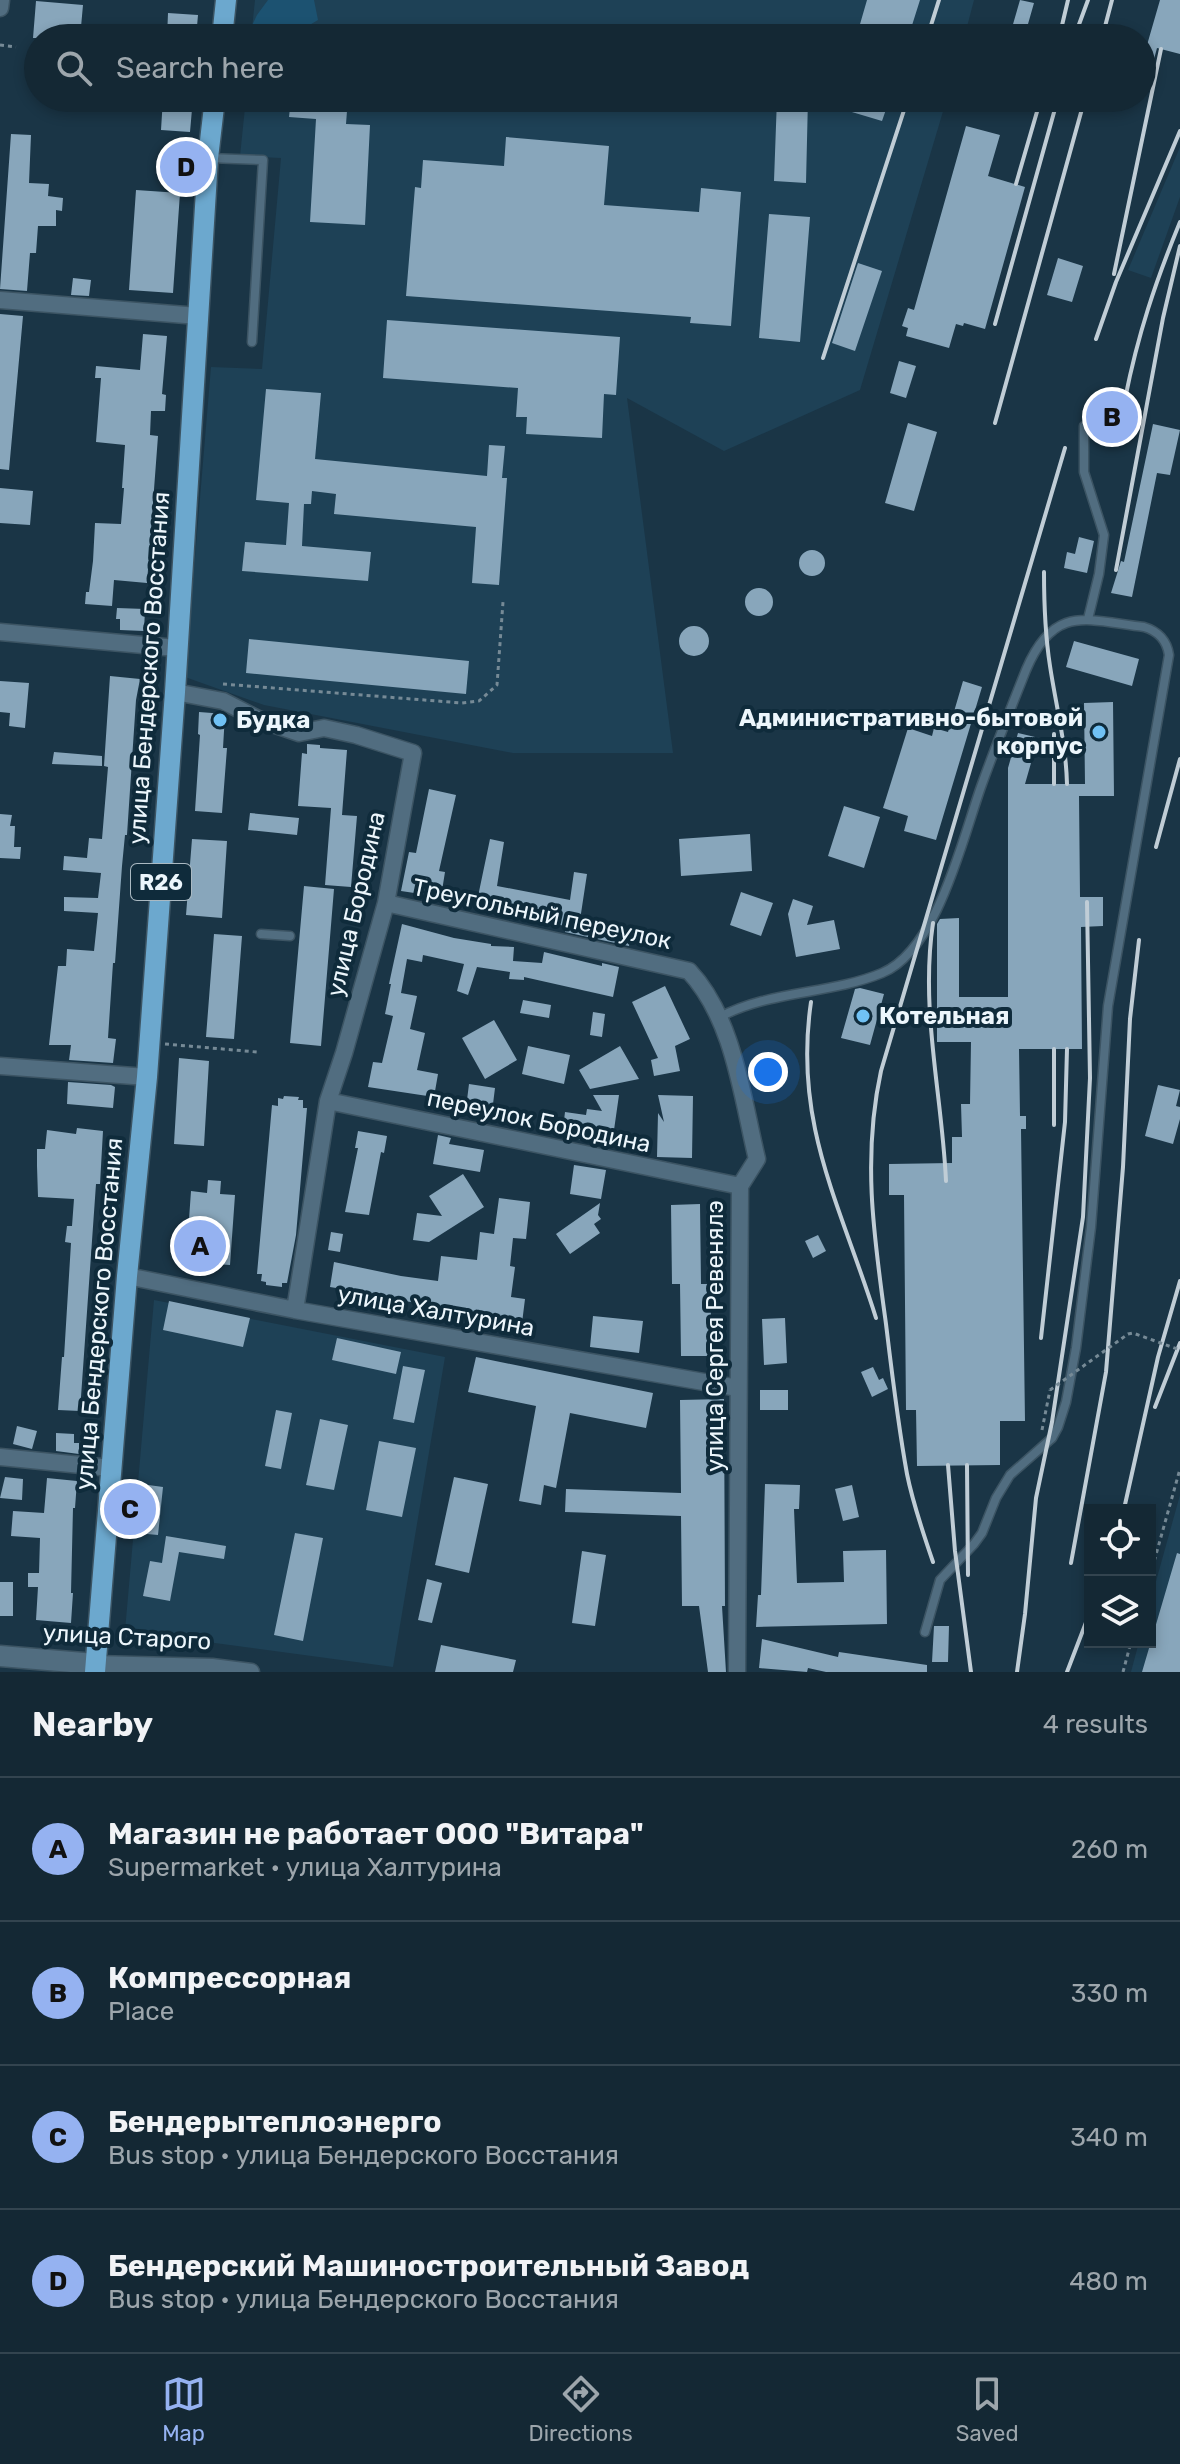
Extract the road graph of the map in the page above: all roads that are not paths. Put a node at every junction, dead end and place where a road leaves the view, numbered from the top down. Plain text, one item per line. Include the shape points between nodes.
1 (1, 0) edge
2 (226, 0) edge
3 (0, 8) edge
4 (223, 24) edge
5 (213, 112) edge
6 (208, 158) junction
7 (0, 300) edge
8 (198, 316) junction
9 (252, 342) dead end
10 (1084, 426) dead end
11 (1088, 619) junction
12 (0, 632) edge
13 (176, 648) junction
14 (175, 692) junction
15 (386, 903) junction
16 (261, 934) dead end
17 (290, 936) dead end
18 (689, 971) joint
19 (718, 1018) junction
20 (0, 1066) edge
21 (147, 1077) junction
22 (328, 1101) junction
23 (740, 1186) junction
24 (127, 1276) junction
25 (295, 1310) junction
26 (738, 1388) junction
27 (0, 1457) edge
28 (111, 1468) junction
29 (925, 1632) dead end
30 (0, 1656) edge
31 (95, 1668) edge
32 (251, 1672) edge
33 (737, 1672) edge

1 - 3 street
2 - 4 main road
5 - 6 main road, улица Бендерского Восстания / R26
6 - 8 main road, улица Бендерского Восстания / R26
6 - 9 lane via 263,160
7 - 8 street
8 - 13 main road, улица Бендерского Восстания / R26
10 - 11 lane via 1084,472 1104,535
11 - 19 lane via 1055,627 1032,655 948,883 908,954 875,975 766,999
11 - 29 lane via 1152,629 1164,640 1169,655 1108,1006 1076,1348 1058,1427 1010,1475 982,1533 940,1580
12 - 13 street
13 - 14 main road, улица Бендерского Восстания / R26
14 - 15 street, улица Бородина via 223,701 299,733 324,728 413,753
14 - 21 main road, улица Бендерского Восстания / R26
15 - 18 street, Треугольный переулок
15 - 22 street, улица Бородина
16 - 17 lane
18 - 19 street, улица Сергея Ревенялэ
19 - 23 street, улица Сергея Ревенялэ via 757,1159
20 - 21 street
21 - 24 main road, улица Бендерского Восстания / R26
22 - 23 street, переулок Бородина
22 - 25 street, улица Бородина
23 - 26 street, улица Сергея Ревенялэ
24 - 25 street, улица Халтурина
24 - 28 main road, улица Бендерского Восстания / R26
25 - 26 street, улица Халтурина
26 - 33 street, улица Сергея Ревенялэ
27 - 28 street
28 - 31 main road, улица Бендерского Восстания / R26
30 - 31 street, улица Старого
31 - 32 street, улица Старого

